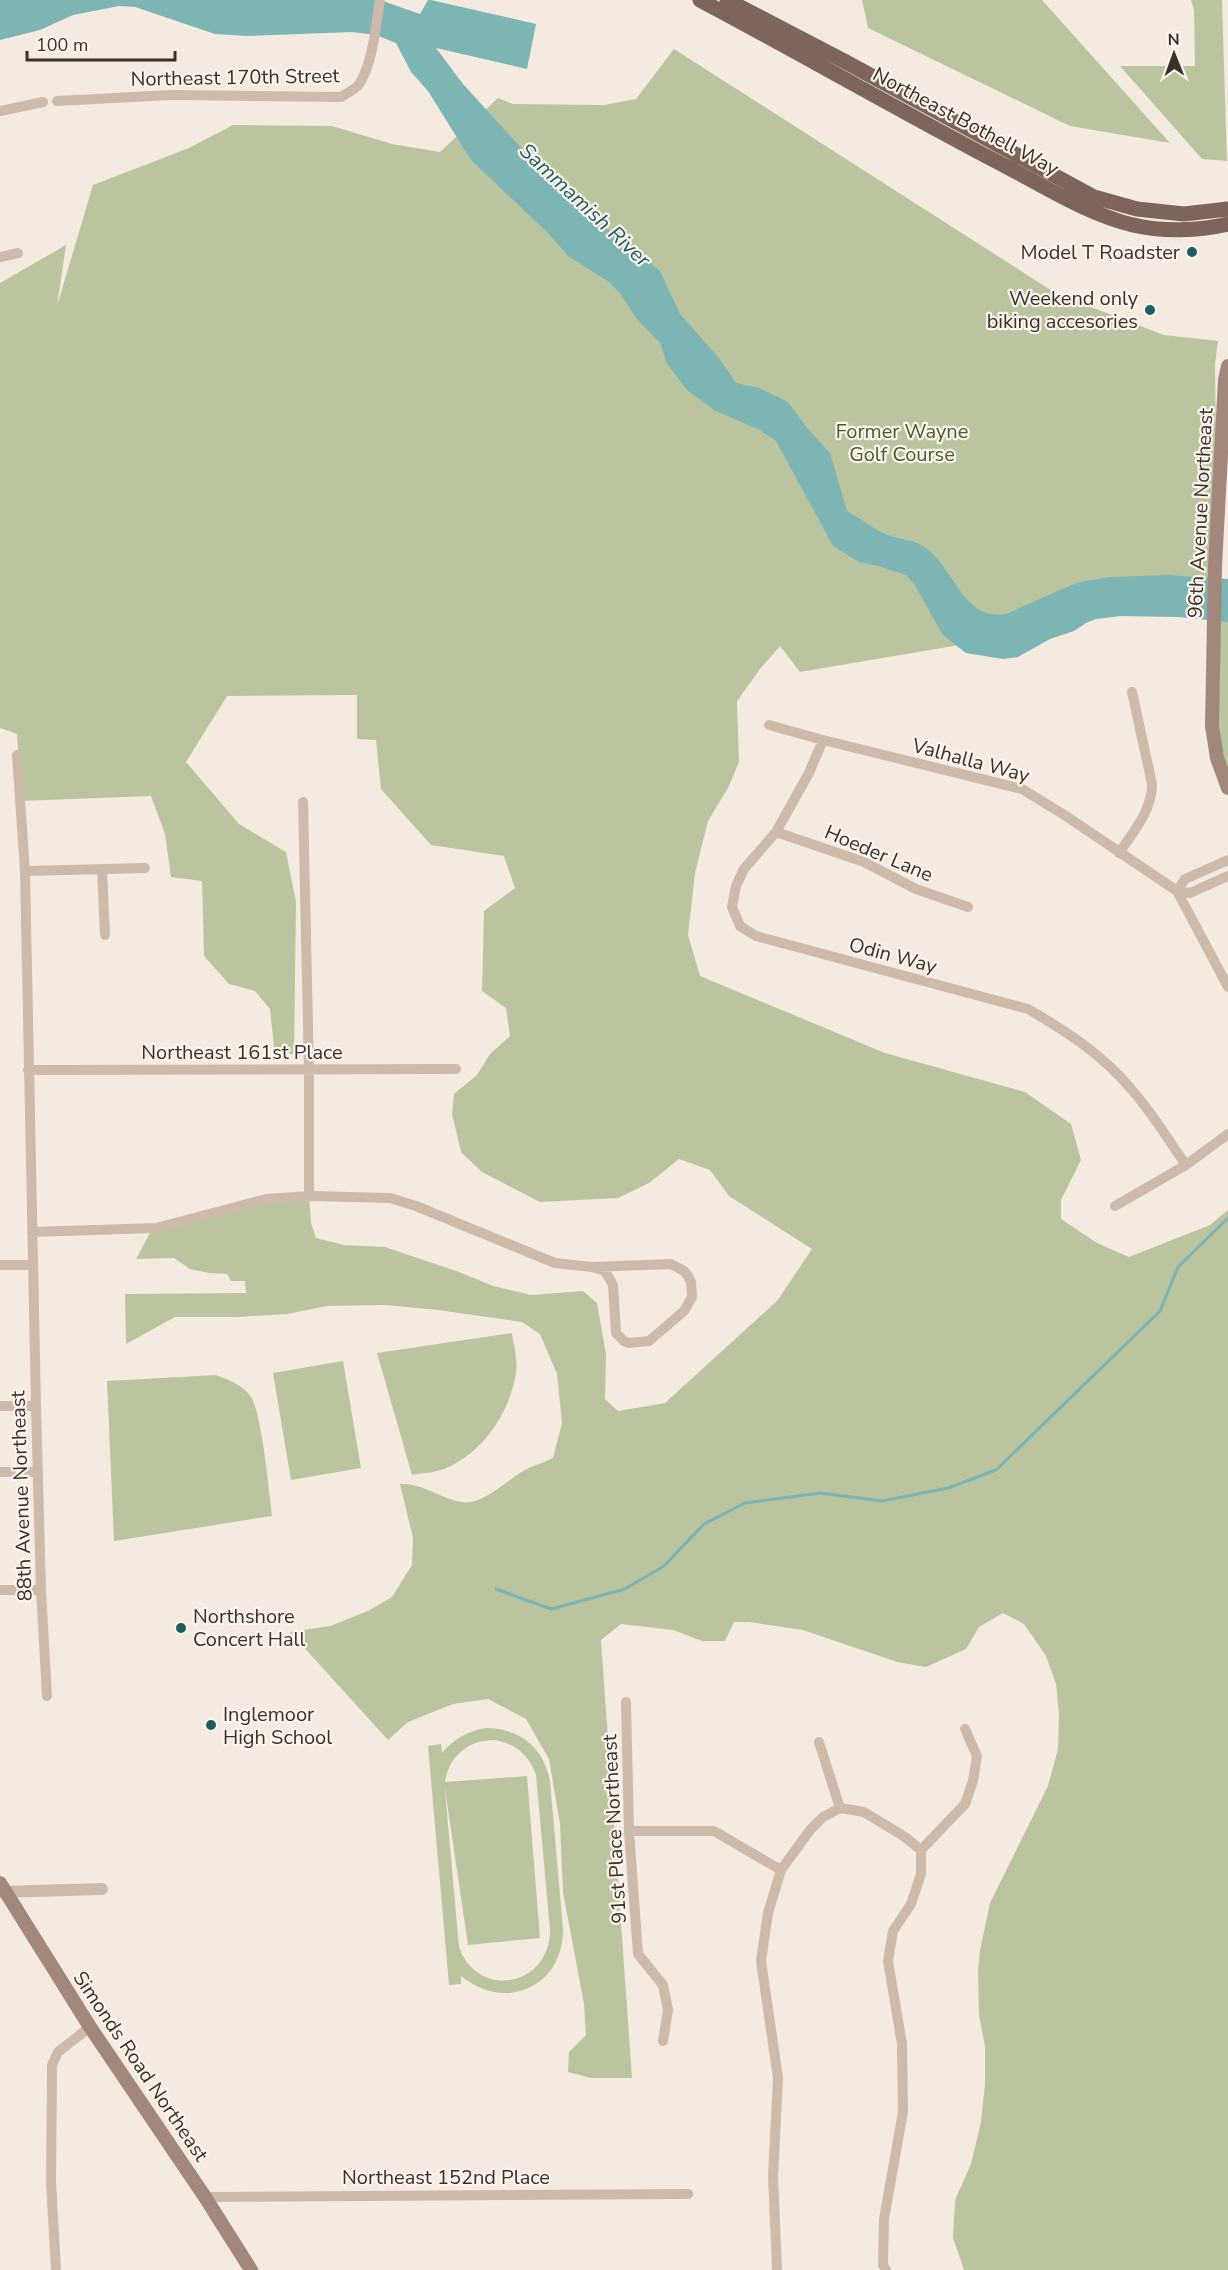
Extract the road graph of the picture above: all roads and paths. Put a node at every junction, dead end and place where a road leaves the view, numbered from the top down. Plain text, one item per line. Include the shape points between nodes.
1 (380, 0) edge
2 (700, 0) edge
3 (727, 0) edge
4 (57, 101) dead end
5 (43, 102) dead end
6 (0, 111) edge
7 (904, 112) junction
8 (971, 130) junction
9 (1228, 209) edge
10 (1228, 224) edge
11 (18, 253) dead end
12 (0, 257) edge
13 (1228, 366) edge
14 (1223, 486) edge
15 (1132, 692) dead end
16 (769, 725) dead end
17 (823, 740) junction
18 (17, 755) dead end
19 (1228, 788) edge
20 (303, 802) dead end
21 (776, 832) junction
22 (1119, 853) junction
23 (1228, 860) edge
24 (145, 868) dead end
25 (102, 869) junction
26 (25, 871) junction
27 (1228, 876) edge
28 (1177, 891) junction
29 (968, 907) dead end
30 (105, 935) dead end
31 (1228, 987) edge
32 (28, 1070) junction
33 (309, 1070) junction
34 (456, 1070) dead end
35 (1228, 1134) edge
36 (1186, 1165) junction
37 (309, 1197) junction
38 (1115, 1206) dead end
39 (32, 1232) junction
40 (0, 1265) edge
41 (33, 1265) junction
42 (592, 1267) junction
43 (0, 1406) edge
44 (36, 1406) junction
45 (0, 1472) edge
46 (38, 1472) junction
47 (0, 1590) edge
48 (41, 1590) junction
49 (47, 1696) dead end
50 (626, 1702) dead end
51 (965, 1729) dead end
52 (819, 1742) dead end
53 (840, 1808) junction
54 (629, 1831) junction
55 (921, 1850) junction
56 (781, 1870) junction
57 (2, 1889) edge
58 (102, 1889) dead end
59 (90, 2027) junction
60 (663, 2041) dead end
61 (688, 2194) dead end
62 (205, 2197) junction
63 (885, 2267) edge
64 (56, 2270) edge
65 (251, 2270) edge
66 (777, 2270) edge
67 (872, 2270) edge

1 - 4 street, Northeast 170th Street via 373,44 359,84 341,97 169,95
2 - 7 main road, Northeast Bothell Way
3 - 8 main road, Northeast Bothell Way
5 - 6 street
7 - 8 main road via 916,113 963,137
7 - 10 main road, Northeast Bothell Way via 1038,184 1111,218 1149,228
8 - 9 main road, Northeast Bothell Way via 1094,197 1137,209 1184,213
11 - 12 street
13 - 14 main road, 96th Avenue Northeast
14 - 19 main road, 96th Avenue Northeast via 1215,566 1212,726 1217,758
15 - 22 street via 1152,796
16 - 17 street, Valhalla Way
17 - 21 street, Odin Way
17 - 22 street, Valhalla Way via 1022,789
18 - 26 street, 88th Avenue Northeast
20 - 33 street
21 - 29 street, Hoeder Lane via 864,862 916,889
21 - 36 street, Odin Way via 744,868 736,886 732,907 740,926 756,936 1028,1010 1067,1031 1096,1054 1131,1089
22 - 28 street, Valhalla Way
23 - 28 street via 1185,879
24 - 25 street
25 - 26 street
25 - 30 street
26 - 32 street, 88th Avenue Northeast
27 - 28 street via 1190,893
28 - 31 street
32 - 33 street, Northeast 161st Place
32 - 39 street, 88th Avenue Northeast
33 - 34 street, Northeast 161st Place
33 - 37 street
35 - 36 street
36 - 38 street
37 - 39 street via 266,1198 156,1228
37 - 42 street via 390,1198 555,1263
39 - 41 street, 88th Avenue Northeast
40 - 41 street
41 - 44 street, 88th Avenue Northeast
42 - 42 street via 605,1271 612,1280 616,1333 629,1343 649,1341 684,1311 692,1298 688,1276 670,1264
43 - 44 street
44 - 46 street, 88th Avenue Northeast
45 - 46 street
46 - 48 street, 88th Avenue Northeast
47 - 48 street
48 - 49 street, 88th Avenue Northeast
50 - 54 street, 91st Place Northeast
51 - 55 street via 976,1756 965,1804
52 - 53 street
53 - 55 street via 864,1812
53 - 56 street via 810,1830
54 - 56 street via 714,1831
54 - 60 street, 91st Place Northeast via 638,1953 663,1985 668,2010
55 - 63 street via 921,1874 910,1904 893,1931 888,1961 902,2044 903,2112 884,2220
56 - 66 street via 768,1913 761,1961 778,2078 773,2176
57 - 58 street
57 - 59 main road, Simonds Road Northeast
59 - 62 main road, Simonds Road Northeast
59 - 64 street via 58,2052 52,2066 51,2182
61 - 62 street, Northeast 152nd Place
62 - 65 main road, Simonds Road Northeast
63 - 67 street

